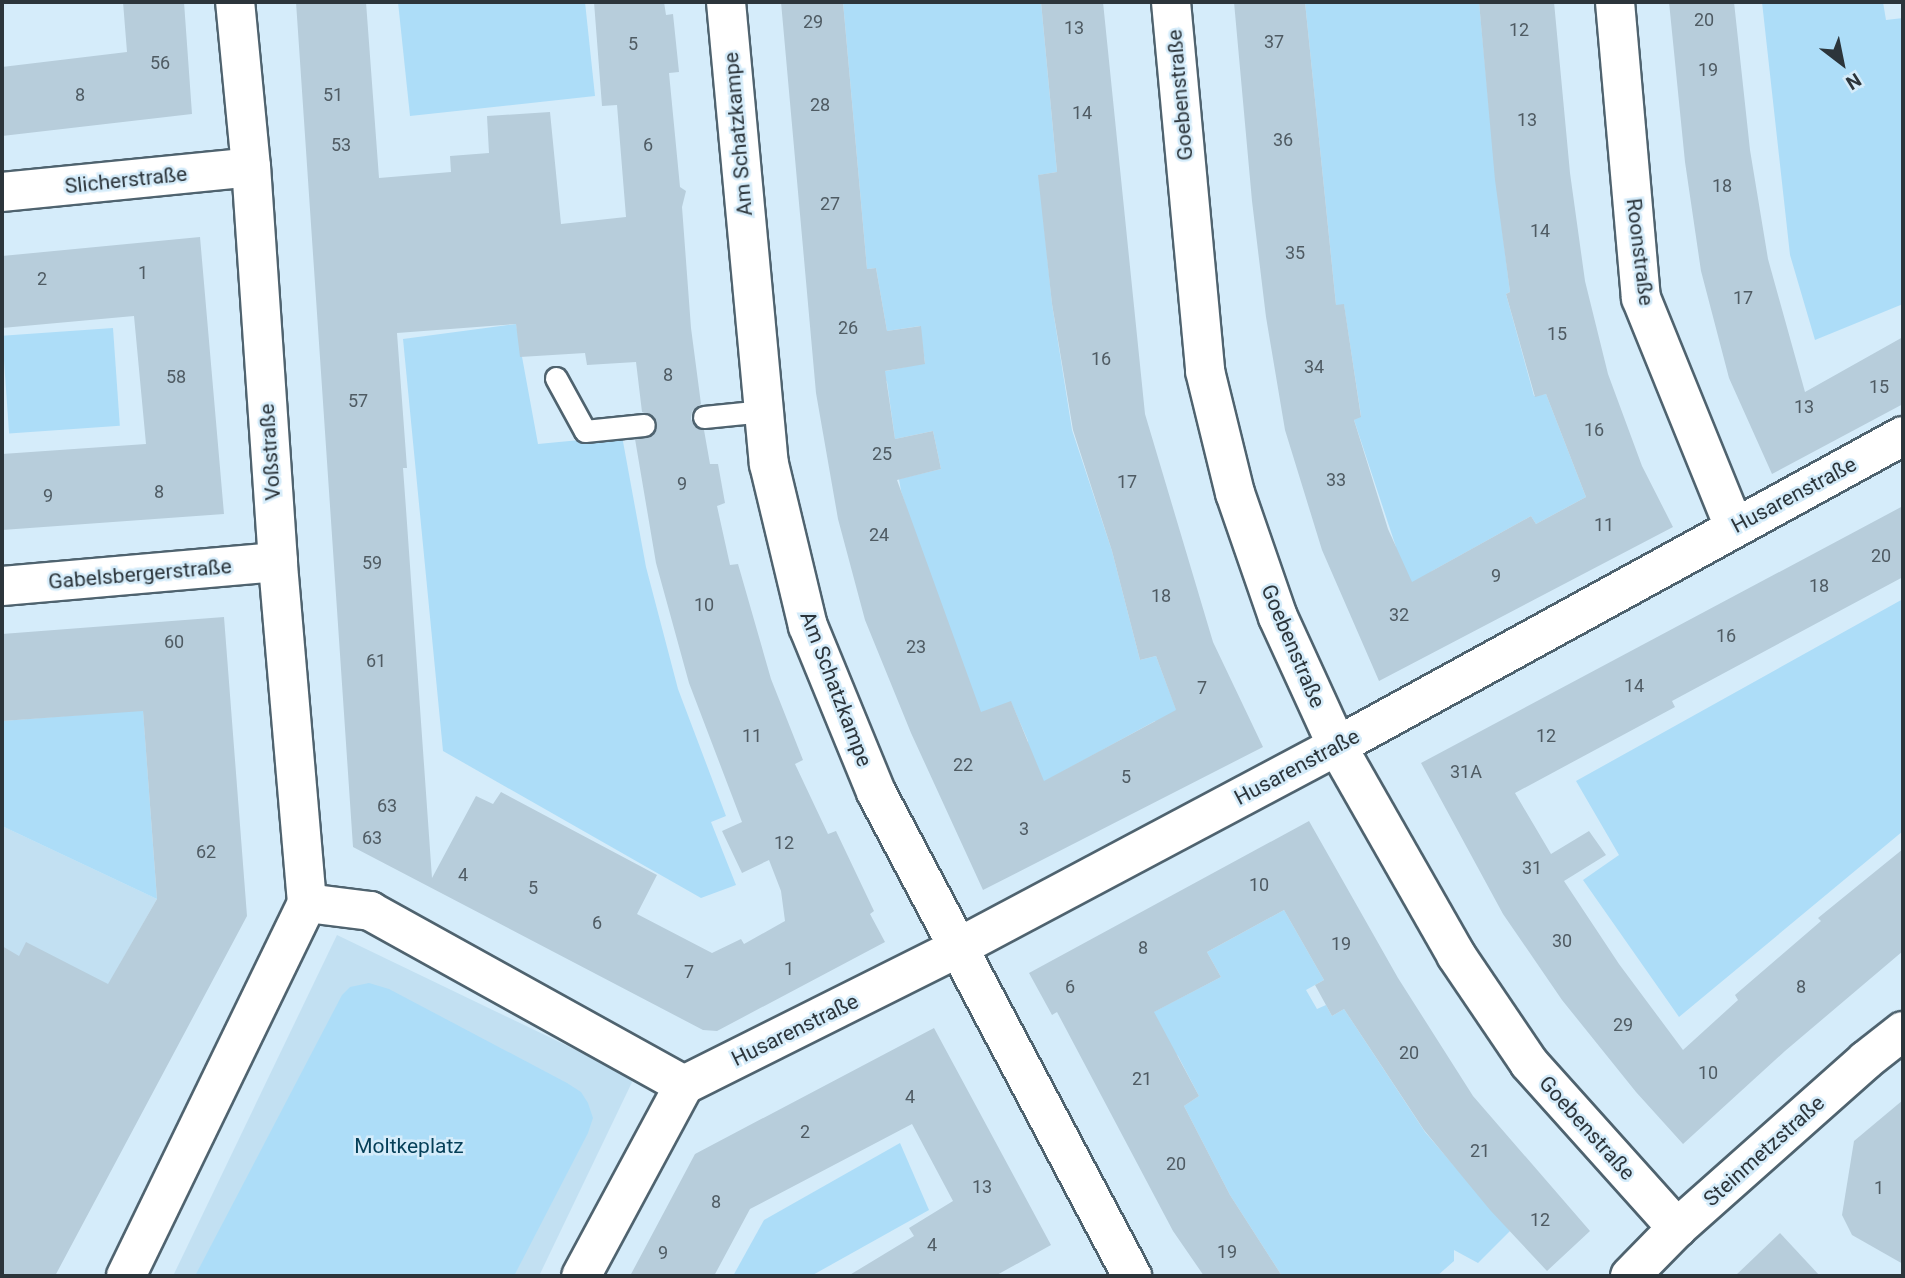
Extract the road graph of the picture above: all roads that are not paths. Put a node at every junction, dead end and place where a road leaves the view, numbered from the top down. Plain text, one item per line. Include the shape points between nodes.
1 (235, 2) edge
2 (726, 2) edge
3 (1171, 2) edge
4 (1615, 2) edge
5 (251, 167) junction
6 (2, 192) edge
7 (556, 378) dead end
8 (764, 411) junction
9 (704, 416) dead end
10 (644, 425) dead end
11 (1903, 436) edge
12 (1734, 527) junction
13 (278, 562) junction
14 (2, 586) edge
15 (1336, 746) junction
16 (307, 903) junction
17 (957, 948) junction
18 (1903, 1031) edge
19 (684, 1085) junction
20 (1677, 1228) junction
21 (1123, 1274) edge
22 (125, 1276) edge
23 (581, 1276) edge
24 (1630, 1276) edge

1 - 5 street, Voßstraße
2 - 8 street, Am Schatzkampe
3 - 15 street, Goebenstraße via 1205,371 1235,493 1278,617
4 - 12 street, Roonstraße via 1642,298
5 - 6 street, Slicherstraße
5 - 13 street, Voßstraße
7 - 10 lane via 585,431
8 - 9 lane
8 - 17 street, Am Schatzkampe via 769,464 808,626 876,792
11 - 12 street, Husarenstraße
12 - 15 street, Husarenstraße
13 - 14 street, Gabelsbergerstraße
13 - 16 street, Voßstraße
15 - 17 street, Husarenstraße
15 - 20 street, Goebenstraße via 1456,955 1529,1063
16 - 19 street via 370,911
16 - 22 street
17 - 19 street, Husarenstraße
17 - 21 street, Am Schatzkampe
18 - 20 street, Steinmetzstraße
19 - 23 street
20 - 24 street, Steinmetzstraße

